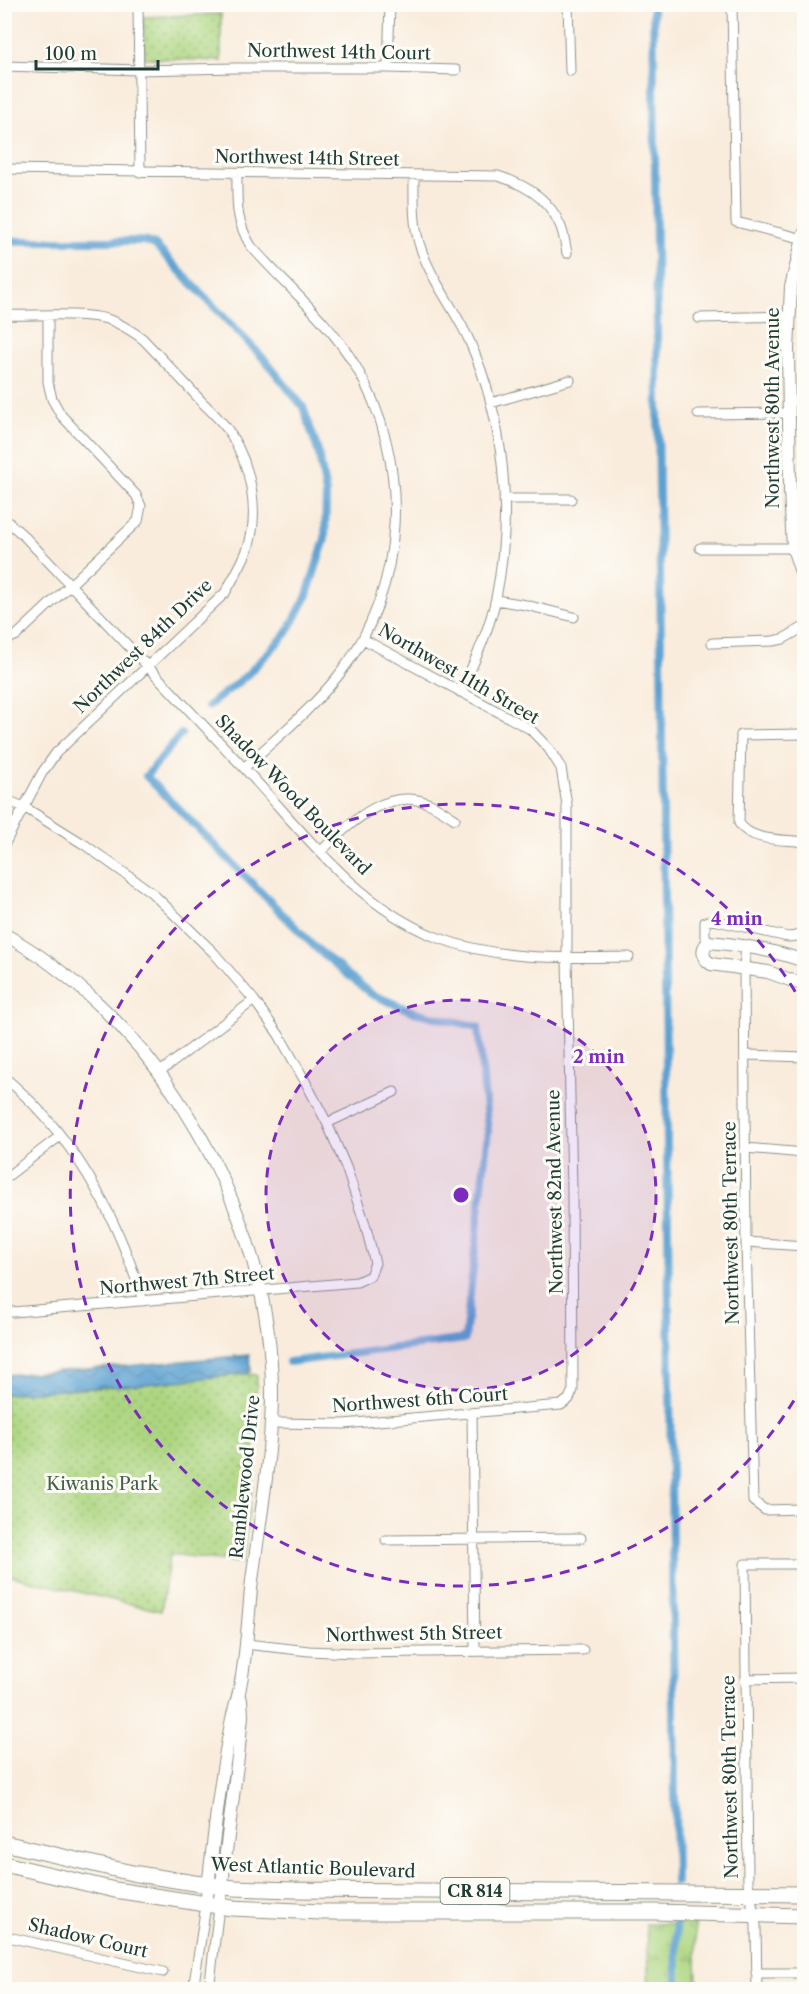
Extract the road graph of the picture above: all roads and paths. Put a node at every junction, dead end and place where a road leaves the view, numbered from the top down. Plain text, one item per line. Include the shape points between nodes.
1 (138, 4) edge
2 (390, 4) edge
3 (568, 4) edge
4 (732, 4) edge
5 (4, 66) edge
6 (388, 68) junction
7 (139, 70) junction
8 (456, 70) dead end
9 (570, 72) dead end
10 (4, 169) edge
11 (140, 172) junction
12 (237, 173) junction
13 (414, 176) junction
14 (804, 237) edge
15 (567, 253) dead end
16 (4, 315) edge
17 (48, 316) junction
18 (789, 316) junction
19 (699, 318) dead end
20 (570, 380) dead end
21 (491, 403) junction
22 (788, 413) junction
23 (698, 414) dead end
24 (506, 499) junction
25 (571, 499) dead end
26 (4, 518) edge
27 (700, 548) dead end
28 (793, 548) junction
29 (804, 581) edge
30 (71, 585) junction
31 (496, 600) junction
32 (574, 617) dead end
33 (804, 627) edge
34 (363, 639) junction
35 (4, 641) edge
36 (712, 643) dead end
37 (147, 667) junction
38 (460, 692) junction
39 (804, 734) edge
40 (244, 768) junction
41 (561, 768) joint
42 (4, 799) edge
43 (24, 807) junction
44 (455, 819) dead end
45 (804, 842) edge
46 (4, 845) edge
47 (320, 852) junction
48 (804, 928) edge
49 (4, 933) edge
50 (709, 942) junction
51 (746, 946) junction
52 (629, 957) dead end
53 (567, 958) junction
54 (804, 961) edge
55 (744, 967) junction
56 (804, 982) edge
57 (254, 1000) junction
58 (746, 1055) junction
59 (804, 1057) edge
60 (160, 1072) junction
61 (4, 1077) edge
62 (394, 1092) dead end
63 (327, 1123) junction
64 (60, 1136) junction
65 (746, 1148) junction
66 (804, 1153) edge
67 (4, 1179) edge
68 (746, 1242) junction
69 (804, 1246) edge
70 (260, 1291) junction
71 (143, 1301) junction
72 (4, 1311) edge
73 (569, 1399) joint
74 (472, 1413) junction
75 (271, 1423) junction
76 (804, 1509) edge
77 (473, 1538) junction
78 (581, 1538) dead end
79 (386, 1540) dead end
80 (804, 1564) edge
81 (246, 1644) junction
82 (475, 1650) junction
83 (583, 1650) dead end
84 (745, 1678) junction
85 (804, 1678) edge
86 (4, 1843) edge
87 (4, 1864) edge
88 (214, 1886) junction
89 (749, 1893) junction
90 (804, 1894) edge
91 (212, 1906) junction
92 (754, 1914) junction
93 (804, 1916) edge
94 (4, 1936) edge
95 (163, 1972) dead end
96 (804, 1972) edge
97 (756, 1973) junction
98 (193, 1989) edge
99 (209, 1989) edge
100 (757, 1989) edge

1 - 7 street
2 - 6 street
3 - 9 street
4 - 14 street via 736,222
5 - 7 street, Northwest 14th Court
6 - 7 street, Northwest 14th Court
6 - 8 street, Northwest 14th Court
7 - 11 street
10 - 11 street, Northwest 14th Street
11 - 12 street, Northwest 14th Street
12 - 13 street, Northwest 14th Street
12 - 34 street via 237,216 242,231 251,246 333,333 355,364 383,429 395,493 395,528 389,565
13 - 15 street, Northwest 14th Street via 498,176 514,181 531,190 553,213 561,225
13 - 21 street via 418,242 468,339
14 - 18 street, Northwest 80th Avenue via 791,287
16 - 17 street, Northwest 84th Drive
17 - 30 street via 48,382 52,399 62,415 136,495 141,506 138,521
17 - 37 street, Northwest 84th Drive via 107,319 143,339 229,431 249,476 253,522 238,570 225,593
18 - 19 street
18 - 22 street, Northwest 80th Avenue
20 - 21 street
21 - 24 street
22 - 23 street
22 - 28 street, Northwest 80th Avenue
24 - 25 street
24 - 31 street
26 - 30 street, Shadow Wood Boulevard
27 - 28 street
28 - 29 street, Northwest 80th Avenue
30 - 35 street via 17,635
30 - 37 street, Shadow Wood Boulevard
31 - 32 street
31 - 38 street via 477,658
33 - 36 street via 773,641
34 - 38 street, Northwest 11th Street
34 - 40 street via 310,708
37 - 40 street, Shadow Wood Boulevard
37 - 43 street, Northwest 84th Drive via 56,753
38 - 41 street, Northwest 11th Street via 530,729
39 - 45 street via 741,735 739,760 739,823 744,830 752,835
40 - 47 street, Shadow Wood Boulevard
41 - 53 street, Northwest 82nd Avenue via 567,805
42 - 43 street
43 - 46 street, Northwest 84th Drive
43 - 57 street via 85,844 151,892 214,953
44 - 47 street via 416,800 383,804 367,810
47 - 53 street, Shadow Wood Boulevard via 378,904 435,936 502,954
48 - 50 street via 797,936 788,937 705,921
49 - 60 street, Ramblewood Drive via 76,985 115,1020
50 - 51 street
50 - 55 street via 703,951 707,962
51 - 54 street
51 - 55 street, Northwest 80th Terrace
52 - 53 street, Shadow Wood Boulevard
53 - 73 street, Northwest 82nd Avenue via 573,1390
55 - 56 street
55 - 58 street, Northwest 80th Terrace
57 - 60 street
57 - 63 street via 279,1035
58 - 59 street
58 - 65 street, Northwest 80th Terrace
60 - 70 street, Ramblewood Drive via 219,1170 248,1240
61 - 64 street
62 - 63 street
63 - 70 street, Northwest 7th Street via 365,1224 375,1263 370,1276 357,1282
64 - 67 street
64 - 71 street via 107,1206
65 - 66 street
65 - 68 street, Northwest 80th Terrace
68 - 69 street
68 - 76 street, Northwest 80th Terrace via 753,1501 765,1510
70 - 71 street, Northwest 7th Street
70 - 75 street, Ramblewood Drive via 271,1372
71 - 72 street, Northwest 7th Street
73 - 74 street, Northwest 6th Court via 561,1405
74 - 75 street, Northwest 6th Court via 344,1424
74 - 77 street
75 - 81 street, Ramblewood Drive
77 - 78 street
77 - 79 street
77 - 82 street
80 - 84 street, Northwest 80th Terrace via 745,1564
81 - 82 street, Northwest 5th Street via 342,1653
81 - 88 street, Ramblewood Drive via 224,1765
82 - 83 street, Northwest 5th Street
84 - 85 street
84 - 89 street, Northwest 80th Terrace
86 - 88 main road, West Atlantic Boulevard / CR 814 via 132,1873
87 - 91 main road, CR 814 via 115,1890
88 - 89 main road, West Atlantic Boulevard / CR 814
88 - 91 street, Ramblewood Drive
89 - 90 main road, West Atlantic Boulevard / CR 814
89 - 92 street, Northwest 80th Terrace
91 - 92 main road, CR 814 via 321,1912
91 - 98 street, Ramblewood Drive
91 - 99 street, Ramblewood Drive
92 - 93 main road, CR 814
92 - 97 street, Northwest 80th Terrace
94 - 95 street, Shadow Court
96 - 97 street
97 - 100 street, Northwest 80th Terrace

